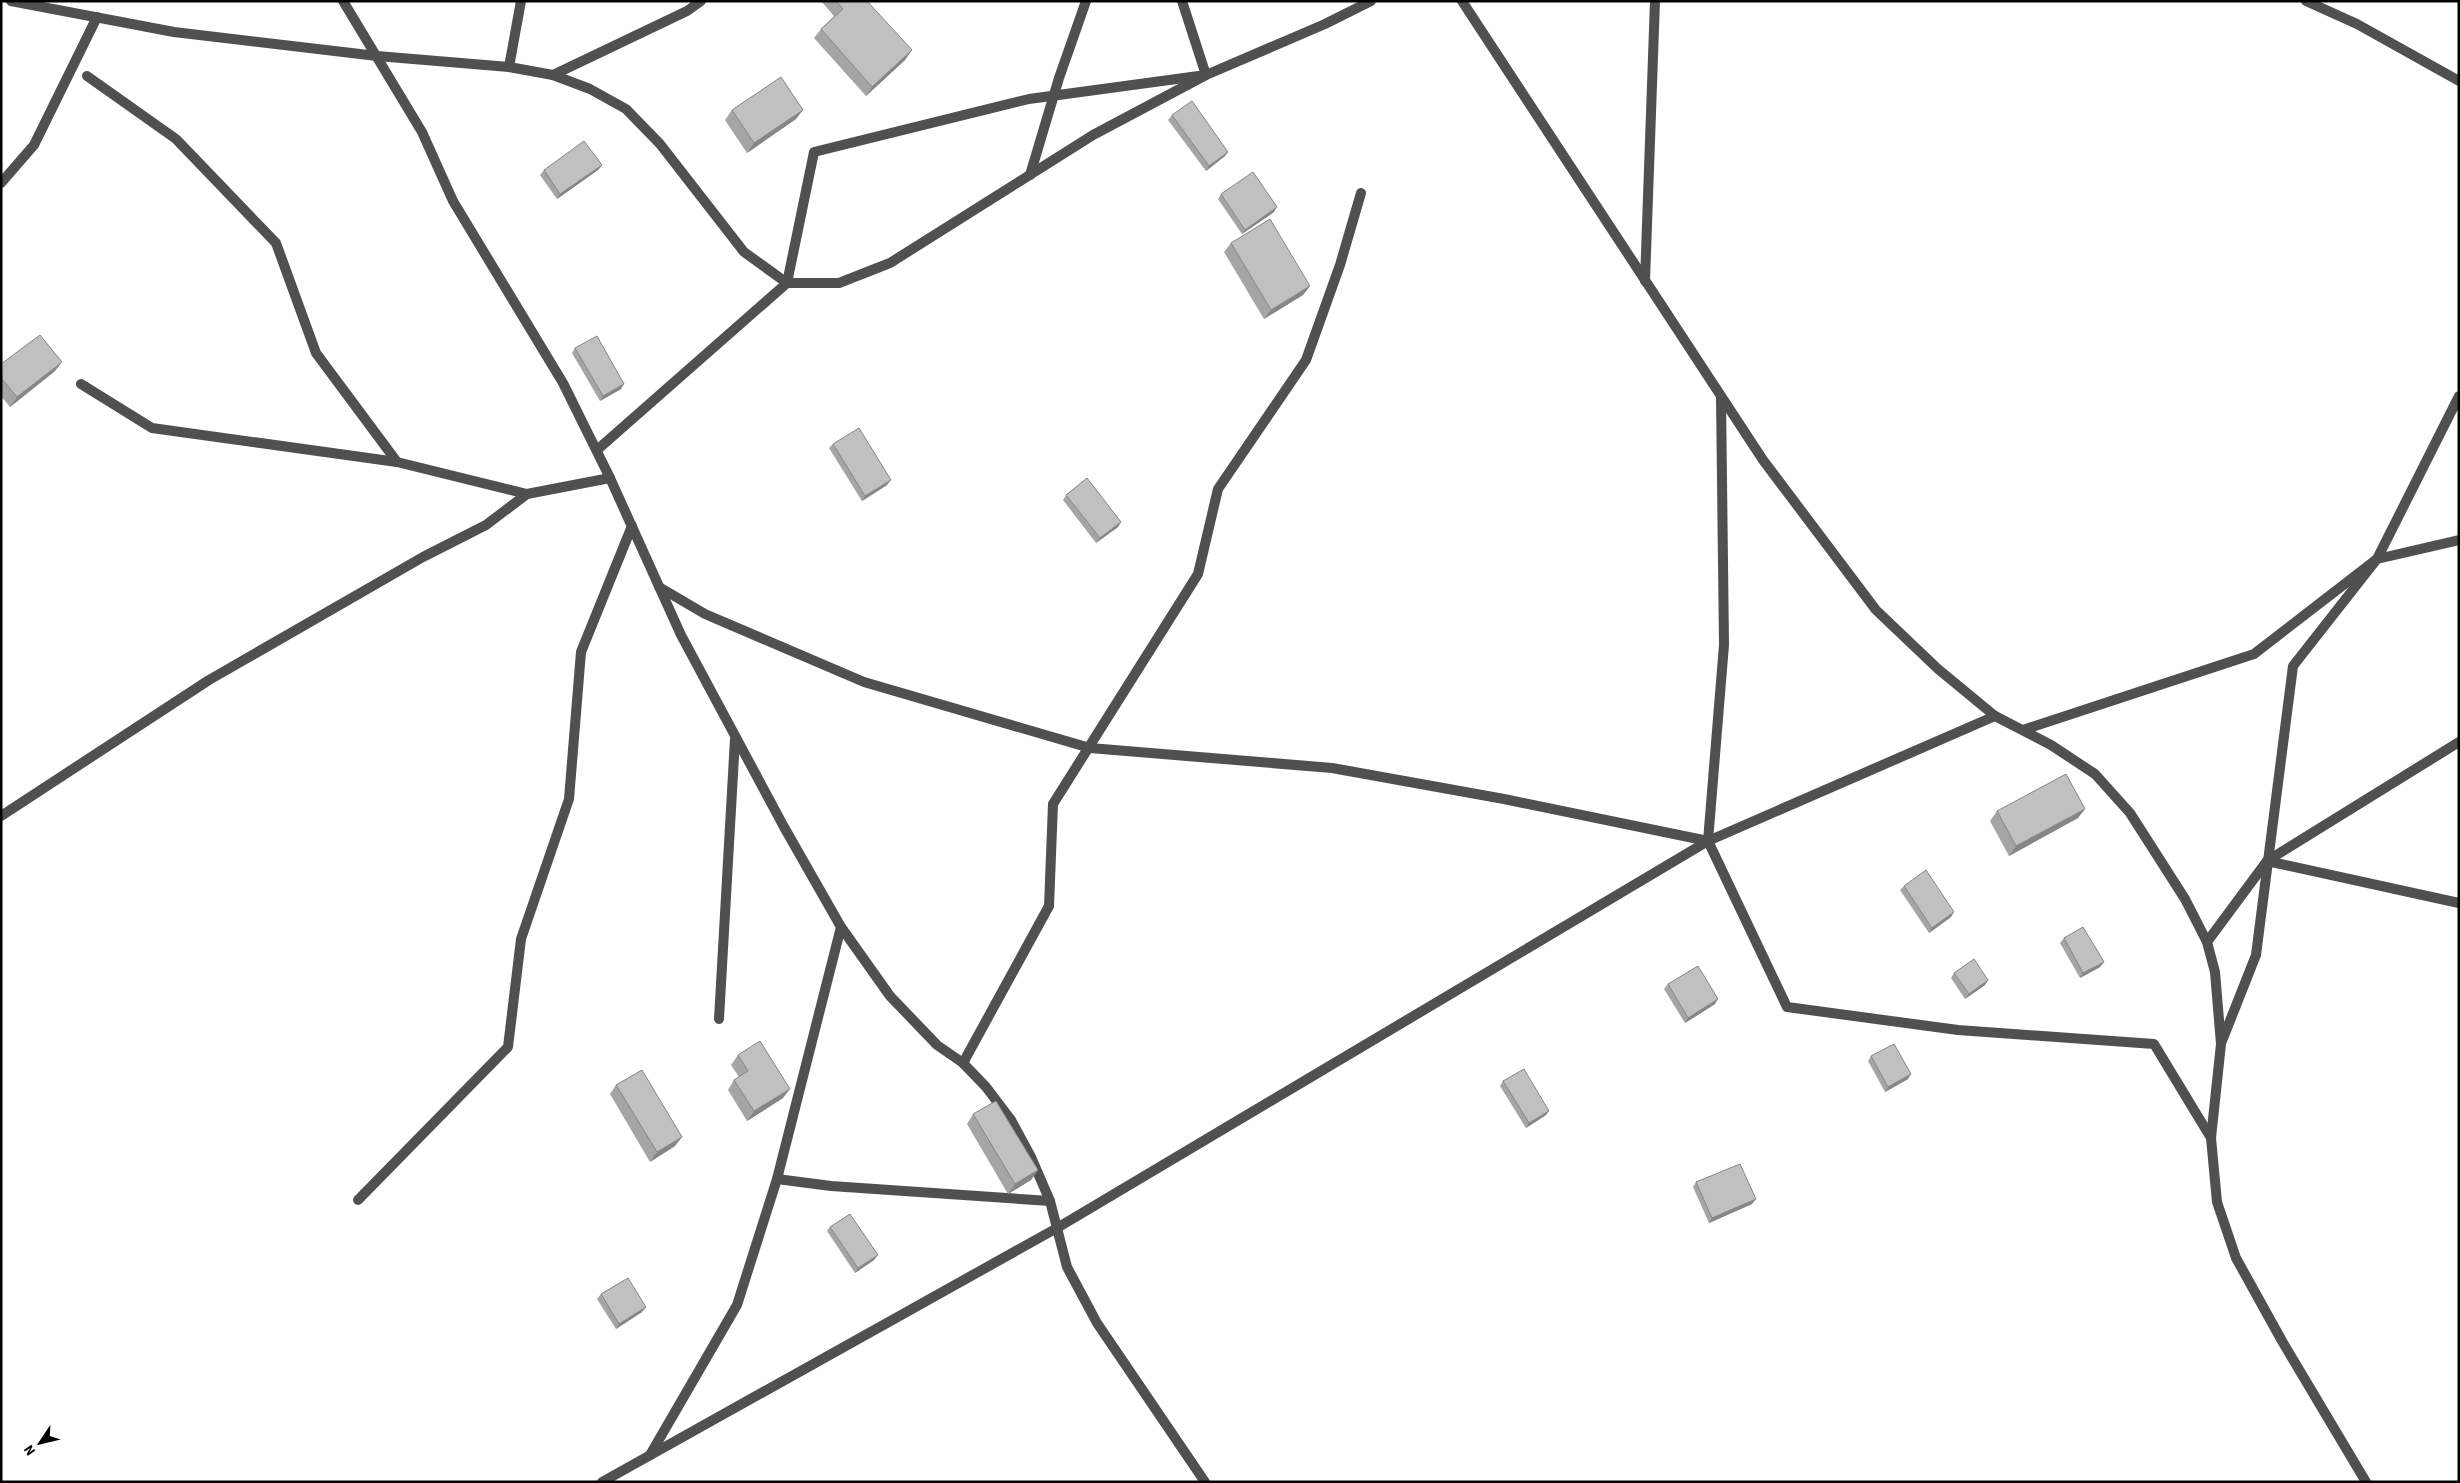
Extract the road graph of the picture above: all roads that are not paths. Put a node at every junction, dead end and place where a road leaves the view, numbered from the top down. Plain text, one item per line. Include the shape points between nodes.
1 (11, 1) edge
2 (344, 1) edge
3 (521, 1) edge
4 (701, 1) edge
5 (1086, 1) edge
6 (1182, 1) edge
7 (1371, 1) edge
8 (1462, 1) edge
9 (1655, 1) edge
10 (2306, 1) edge
11 (97, 17) junction
12 (376, 56) junction
13 (509, 66) junction
14 (553, 75) junction
15 (1206, 75) junction
16 (87, 76) dead end
17 (2459, 81) edge
18 (1054, 96) junction
19 (1030, 175) junction
20 (1, 183) edge
21 (1361, 193) dead end
22 (1645, 281) junction
23 (787, 283) junction
24 (81, 384) dead end
25 (2459, 396) edge
26 (1722, 397) junction
27 (597, 450) junction
28 (397, 462) junction
29 (610, 478) junction
30 (528, 494) junction
31 (632, 526) junction
32 (2459, 540) edge
33 (2377, 558) junction
34 (660, 587) junction
35 (1995, 716) junction
36 (2023, 730) junction
37 (736, 738) junction
38 (2459, 742) edge
39 (1090, 748) junction
40 (1, 816) edge
41 (1708, 841) junction
42 (2267, 861) junction
43 (2459, 902) edge
44 (841, 927) junction
45 (2207, 942) junction
46 (719, 1019) dead end
47 (2221, 1044) junction
48 (963, 1063) junction
49 (2211, 1138) junction
50 (778, 1179) junction
51 (358, 1200) dead end
52 (1050, 1201) junction
53 (1057, 1228) junction
54 (650, 1455) junction
55 (602, 1482) edge
56 (1205, 1482) edge
57 (2366, 1482) edge

1 - 11 street
2 - 12 street
3 - 13 street
4 - 14 street via 687,11
5 - 18 street
6 - 15 street
7 - 15 street
8 - 22 street
9 - 22 street
10 - 17 street via 2357,24
11 - 12 street via 174,32
11 - 20 street via 34,145
12 - 13 street
12 - 27 street via 422,132 453,200 563,383
13 - 14 street
14 - 23 street via 590,89 626,109 660,144 744,252
15 - 18 street
15 - 19 street via 1093,135
16 - 28 street via 176,139 276,243 316,353
18 - 19 street
18 - 23 street via 1029,99 814,152
19 - 23 street via 890,263 839,283
21 - 39 street via 1340,265 1306,360 1218,489 1198,574
22 - 26 street
23 - 27 street
24 - 28 street via 152,428
25 - 33 street
26 - 35 street via 1763,460 1876,610 1938,670
26 - 41 street via 1724,645
27 - 29 street
28 - 30 street
29 - 30 street
29 - 31 street
30 - 40 street via 486,525 423,557 209,680
31 - 34 street
31 - 51 street via 581,652 569,798 521,939 508,1047
32 - 33 street
33 - 36 street via 2254,654
33 - 42 street via 2293,666
34 - 37 street via 681,636
34 - 39 street via 705,614 864,682
35 - 36 street
35 - 41 street
36 - 45 street via 2095,774 2130,813 2185,899
37 - 44 street
37 - 46 street
38 - 42 street
39 - 41 street via 1332,768
39 - 48 street via 1053,804 1049,906
41 - 49 street via 1787,1007 1958,1030 2154,1044
41 - 53 street
42 - 43 street
42 - 45 street
42 - 47 street via 2256,955
44 - 48 street via 890,996 937,1044
44 - 50 street
45 - 47 street via 2215,972
47 - 49 street
48 - 52 street via 1011,1120
49 - 57 street via 2217,1202 2236,1258
50 - 52 street via 831,1186
50 - 54 street via 737,1305
52 - 53 street
53 - 54 street
53 - 56 street via 1068,1267 1097,1323
54 - 55 street

